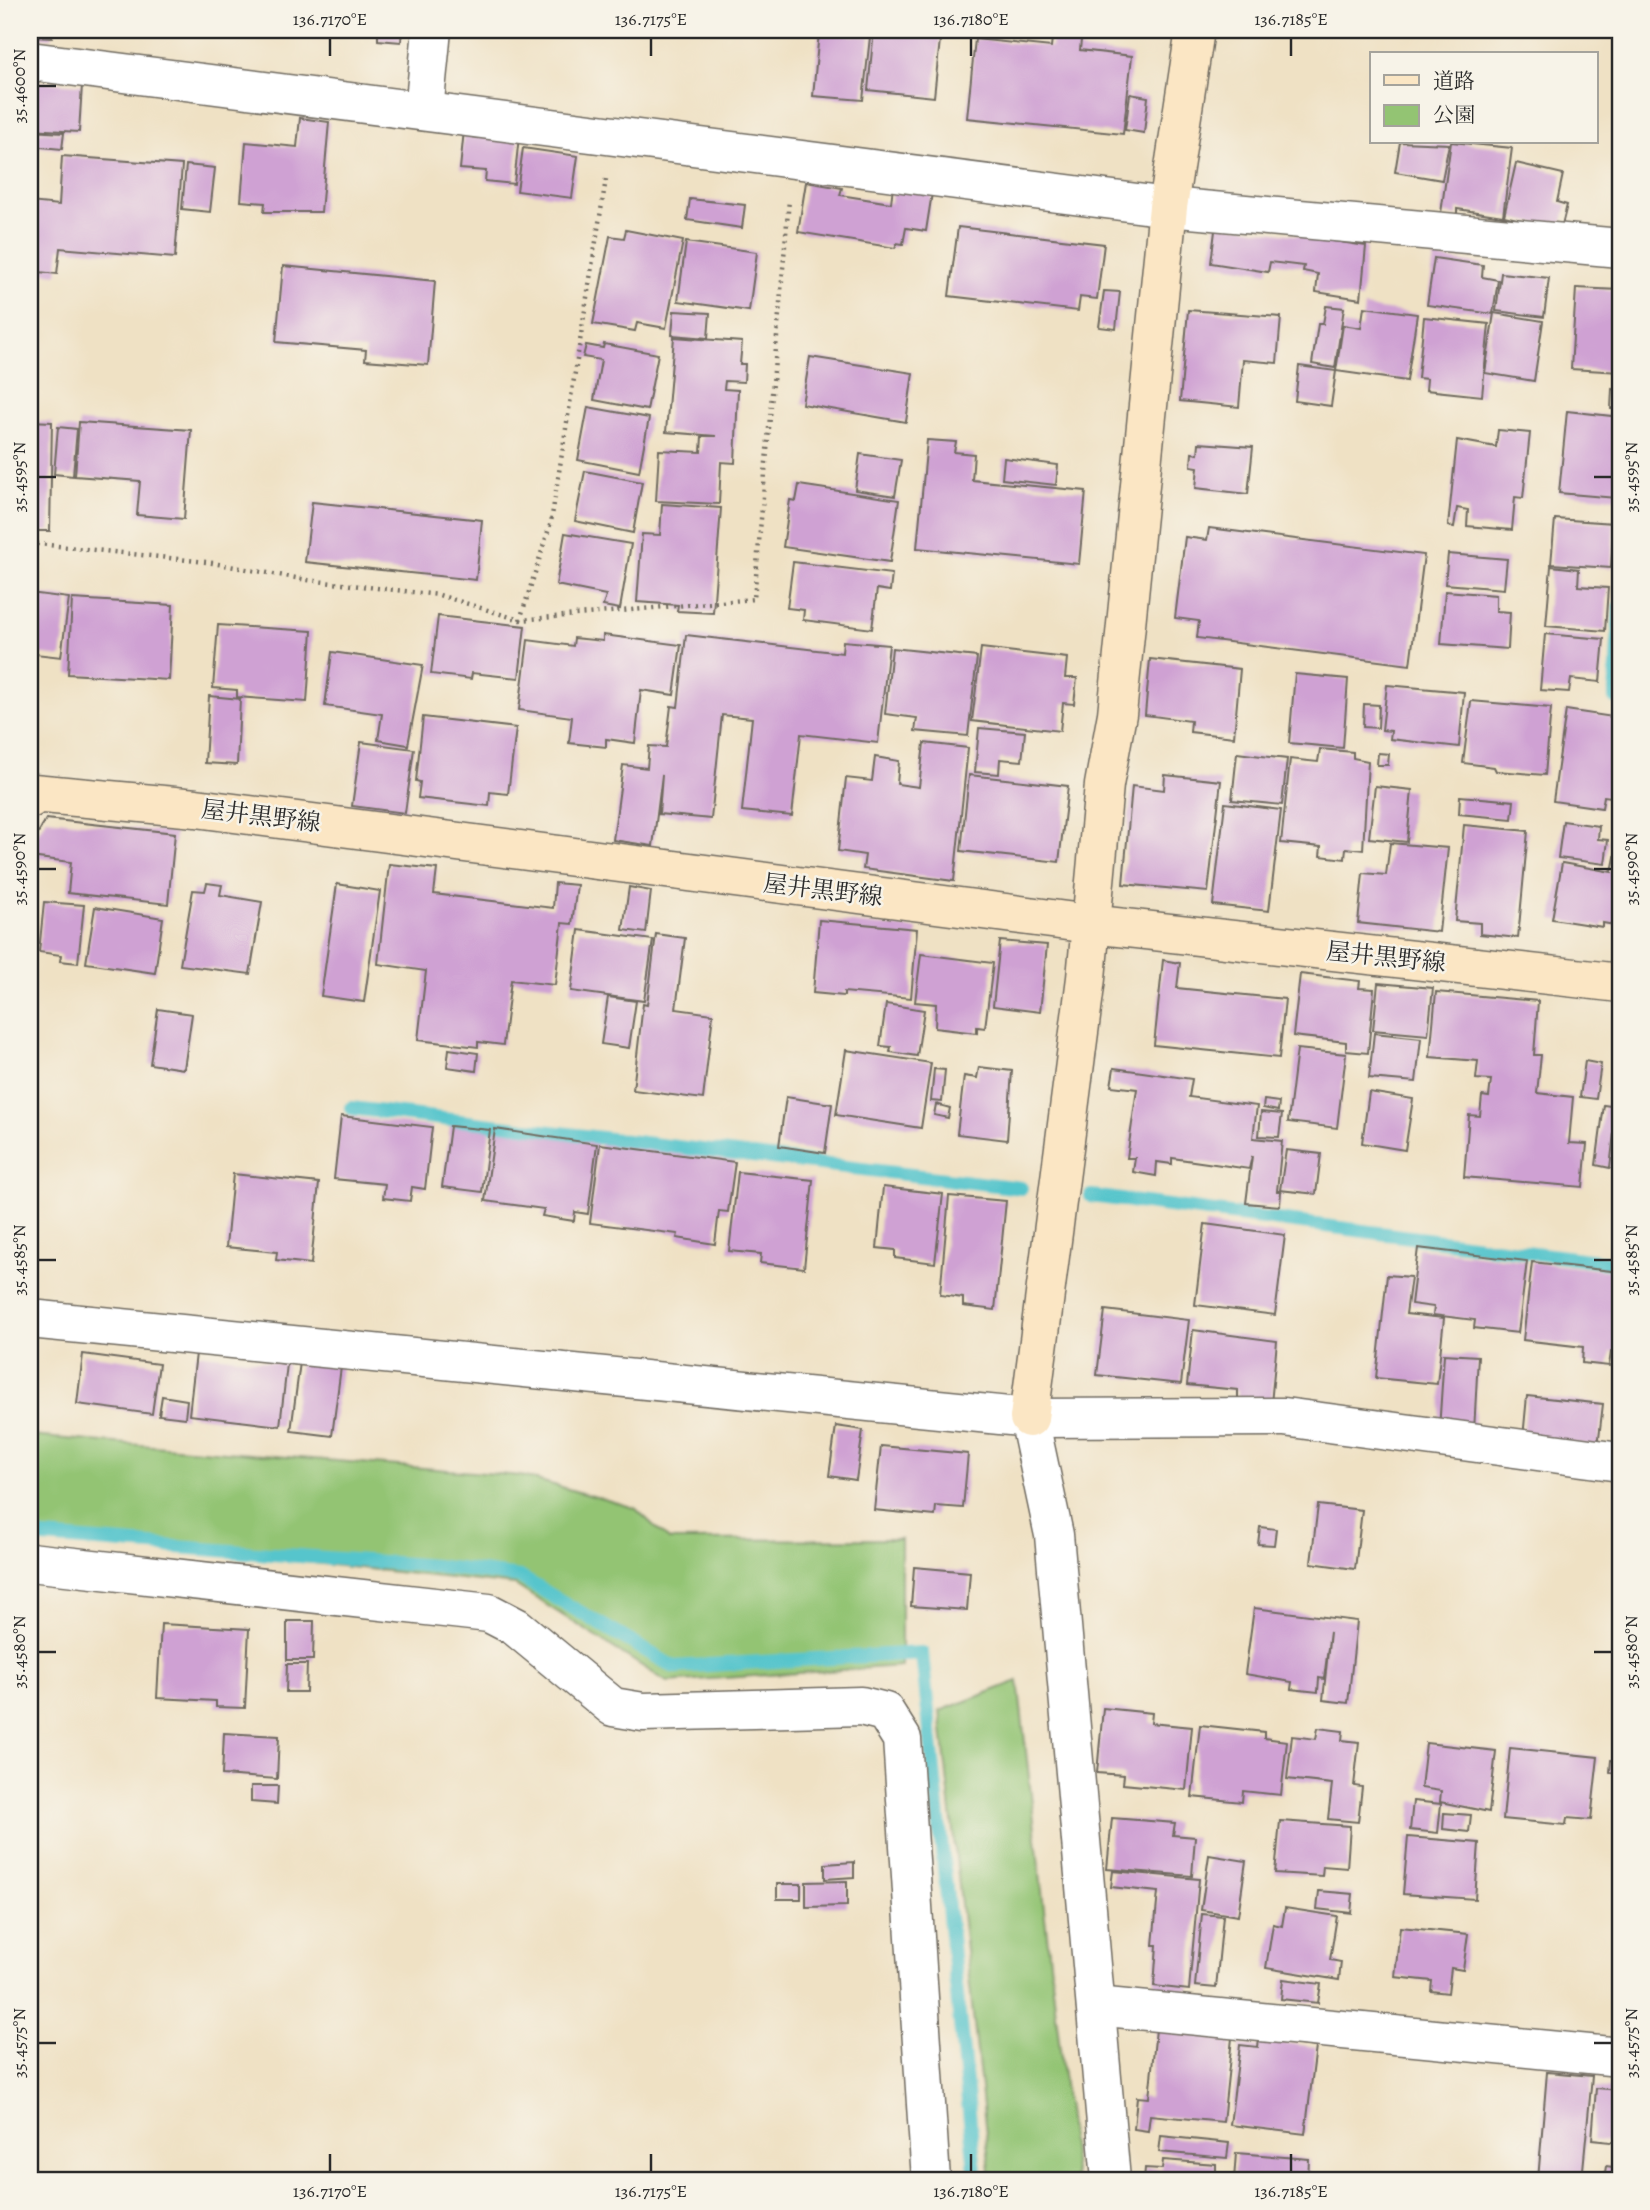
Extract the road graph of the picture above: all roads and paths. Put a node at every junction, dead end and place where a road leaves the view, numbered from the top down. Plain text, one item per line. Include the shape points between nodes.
1 (432, 30) edge
2 (1195, 30) edge
3 (30, 61) edge
4 (424, 111) junction
5 (614, 134) junction
6 (793, 158) junction
7 (1168, 207) junction
8 (1620, 248) edge
9 (30, 544) edge
10 (520, 620) junction
11 (31, 795) edge
12 (1090, 924) junction
13 (1620, 983) edge
14 (30, 1319) edge
15 (1029, 1418) junction
16 (1620, 1462) edge
17 (30, 1562) edge
18 (1096, 2006) junction
19 (1620, 2057) edge
20 (932, 2180) edge
21 (1111, 2180) edge

1 - 4 street
2 - 7 main road
3 - 4 street
4 - 5 street
5 - 6 street
5 - 10 path via 551,522
6 - 7 street
6 - 10 path via 754,599
7 - 8 street
7 - 12 main road via 1117,714 1104,785
9 - 10 path via 207,562 307,580 439,595
11 - 12 main road, 屋井黒野線 via 196,808
12 - 13 main road, 屋井黒野線
12 - 15 main road
14 - 15 street
15 - 16 street via 1284,1417
15 - 18 street via 1054,1535
17 - 20 street via 489,1613 516,1627 613,1707 643,1712 861,1706 885,1712 902,1739
18 - 19 street
18 - 21 street

